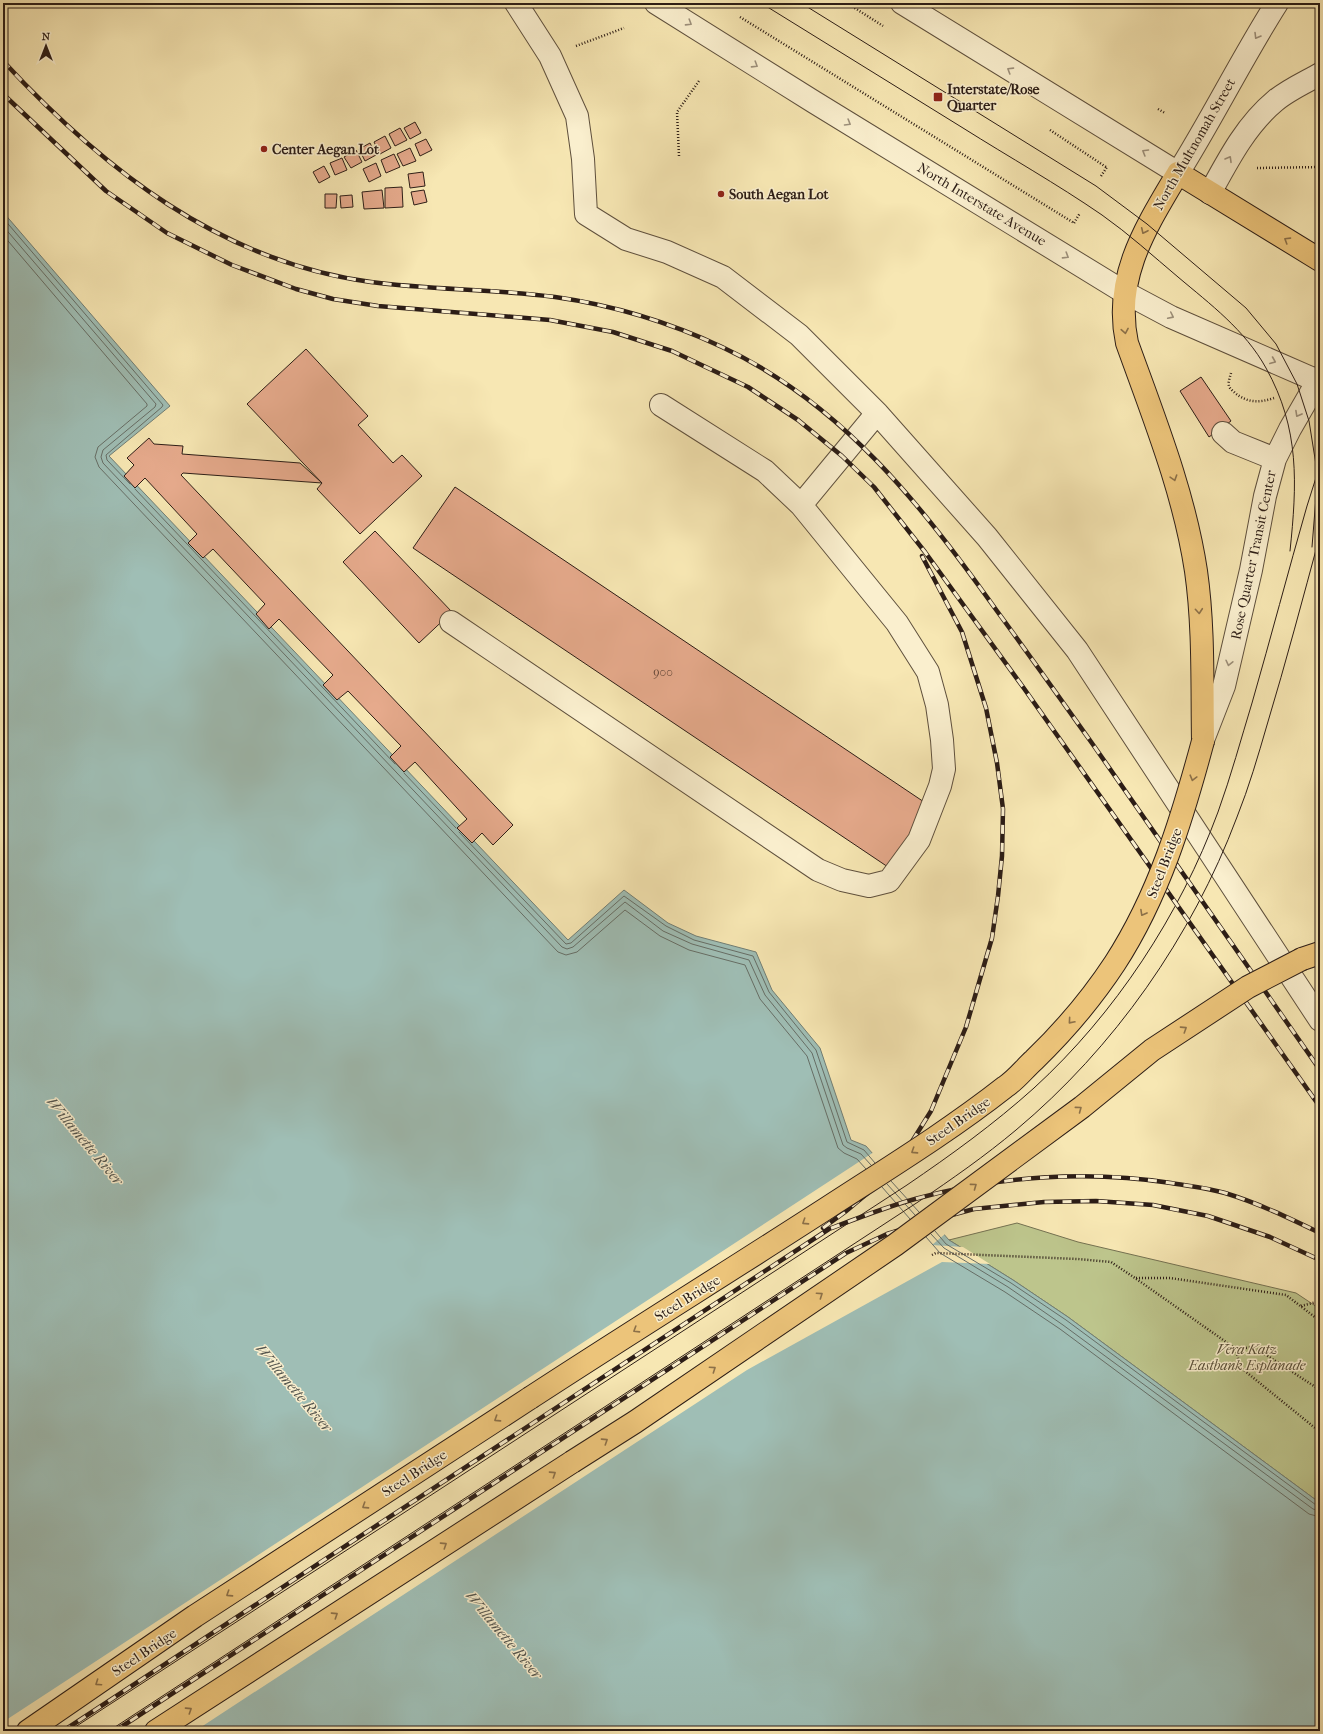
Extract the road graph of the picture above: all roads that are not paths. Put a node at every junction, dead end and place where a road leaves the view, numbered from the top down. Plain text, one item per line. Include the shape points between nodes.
1 (516, 3) edge
2 (656, 3) edge
3 (902, 3) edge
4 (1277, 3) edge
5 (1320, 74) edge
6 (1178, 173) junction
7 (1210, 193) junction
8 (1320, 260) edge
9 (1124, 292) junction
10 (1319, 380) edge
11 (661, 405) dead end
12 (877, 414) junction
13 (1223, 434) dead end
14 (1275, 459) junction
15 (801, 505) junction
16 (1196, 572) joint
17 (451, 622) dead end
18 (1203, 741) junction
19 (1311, 956) edge
20 (1320, 1020) edge
21 (28, 1731) edge
22 (156, 1731) edge

1 - 12 street via 550,56 577,116 583,159 586,214 626,239 667,252 723,277 799,335
2 -> 9 street, North Interstate Avenue
6 -> 3 street
4 -> 6 street, North Multnomah Street
7 -> 5 street via 1251,124 1276,100
6 - 7 main road
6 -> 9 main road, North Multnomah Street via 1138,244
8 -> 7 main road
9 -> 10 street, North Interstate Avenue via 1171,317
9 -> 16 main road, North Multnomah Street via 1123,311 1127,343 1163,441 1182,503
10 -> 14 street, Rose Quarter Transit Center
11 - 15 street via 765,471
12 - 15 street
12 - 20 street via 987,537 1077,650
13 - 14 street via 1233,442
14 -> 18 street, Rose Quarter Transit Center via 1224,686
15 - 17 street via 897,623 928,672 937,705 944,769 940,786 919,840 889,881 869,886 842,880 818,870
16 -> 18 main road, Steel Bridge via 1201,633
18 -> 21 main road, Steel Bridge, bridge via 1168,859 1149,902 1116,963 1088,1001 1008,1086 946,1130 242,1586
22 -> 19 main road, bridge via 635,1422 895,1245 1082,1107 1152,1050 1248,987

